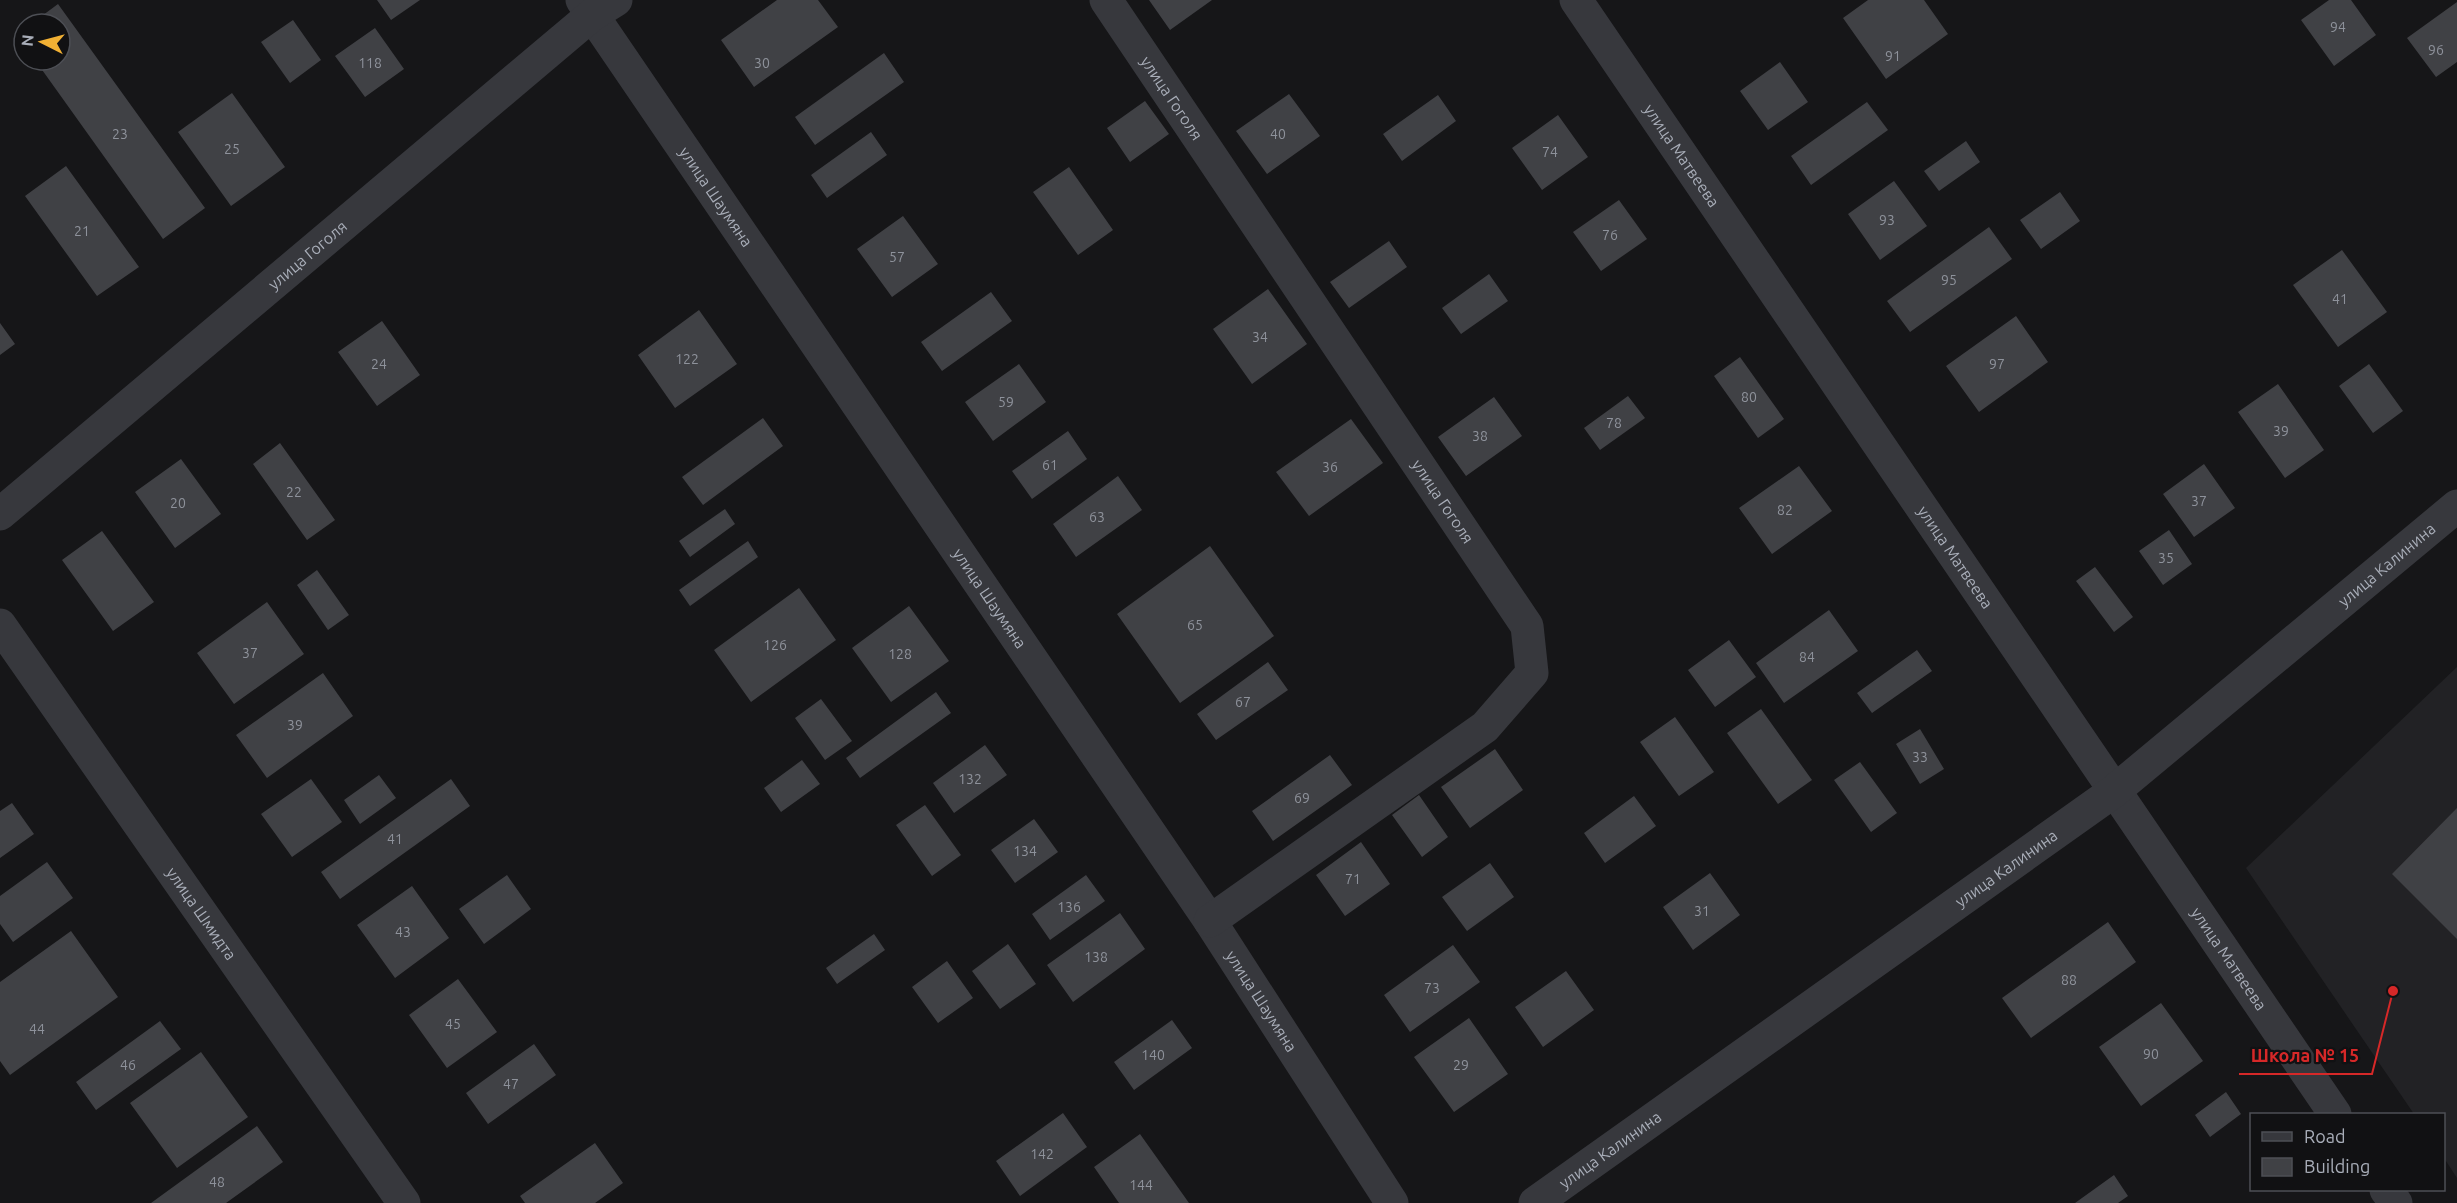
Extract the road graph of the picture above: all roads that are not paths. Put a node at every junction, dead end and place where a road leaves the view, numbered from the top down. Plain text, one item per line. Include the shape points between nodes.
1 (1106, 0) edge
2 (1576, 0) edge
3 (597, 5) edge
4 (2457, 506) edge
5 (0, 514) edge
6 (0, 626) edge
7 (2113, 792) junction
8 (1210, 921) junction
9 (2334, 1113) edge
10 (2387, 1191) edge
11 (404, 1203) edge
12 (1392, 1203) edge
13 (1534, 1203) edge
14 (2396, 1203) edge

1 - 8 street, улица Гоголя via 1527,626 1532,673 1485,727
2 - 7 street, улица Матвеева
3 - 5 street, улица Гоголя
3 - 8 street, улица Шаумяна
4 - 7 street, улица Калинина
6 - 11 street, улица Шмидта
7 - 9 street, улица Матвеева
7 - 13 street, улица Калинина
8 - 12 street, улица Шаумяна
10 - 14 street

